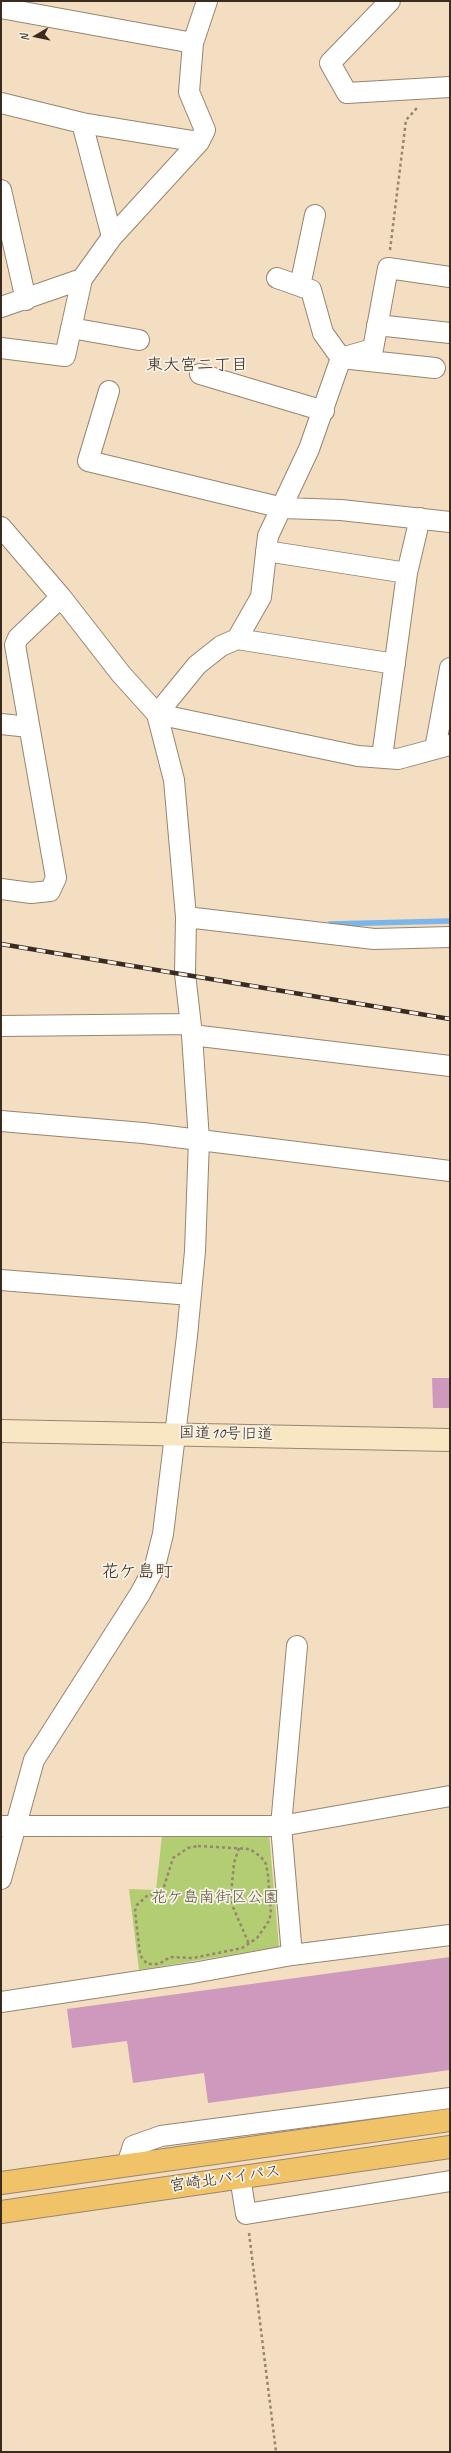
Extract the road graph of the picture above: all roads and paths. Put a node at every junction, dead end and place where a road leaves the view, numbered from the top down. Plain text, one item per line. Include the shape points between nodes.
1 (207, 1) edge
2 (390, 1) edge
3 (6, 6) edge
4 (192, 43) junction
5 (443, 87) edge
6 (1, 103) edge
7 (82, 123) junction
8 (198, 142) junction
9 (1, 190) edge
10 (315, 215) dead end
11 (112, 237) junction
12 (388, 268) junction
13 (450, 277) edge
14 (277, 278) dead end
15 (82, 279) junction
16 (300, 286) junction
17 (26, 300) junction
18 (1, 308) edge
19 (377, 325) junction
20 (71, 328) junction
21 (450, 333) edge
22 (140, 340) dead end
23 (1, 348) edge
24 (341, 358) junction
25 (435, 368) dead end
26 (200, 374) dead end
27 (109, 391) dead end
28 (324, 411) junction
29 (283, 508) junction
30 (420, 518) junction
31 (450, 522) edge
32 (1, 527) edge
33 (266, 551) junction
34 (407, 573) junction
35 (61, 596) junction
36 (10, 635) edge
37 (237, 639) junction
38 (395, 664) junction
39 (450, 668) edge
40 (157, 714) junction
41 (1, 724) edge
42 (29, 727) junction
43 (443, 747) edge
44 (382, 757) junction
45 (1, 889) edge
46 (186, 917) junction
47 (450, 937) edge
48 (1, 1026) edge
49 (191, 1030) junction
50 (450, 1066) edge
51 (1, 1121) edge
52 (199, 1140) junction
53 (450, 1171) edge
54 (1, 1280) edge
55 (191, 1295) junction
56 (1, 1430) edge
57 (176, 1433) junction
58 (450, 1440) edge
59 (297, 1646) dead end
60 (450, 1796) edge
61 (9, 1826) edge
62 (280, 1826) junction
63 (239, 1848) junction
64 (1, 1878) edge
65 (450, 1936) edge
66 (249, 1944) junction
67 (292, 1955) junction
68 (1, 2002) edge
69 (450, 2098) edge
70 (450, 2120) edge
71 (450, 2147) edge
72 (126, 2166) junction
73 (240, 2177) junction
74 (450, 2181) edge
75 (1, 2183) edge
76 (1, 2212) edge
77 (246, 2214) junction
78 (276, 2452) edge

1 - 4 street
2 - 5 street via 330,63 347,93
3 - 4 street
4 - 8 street via 189,92 205,130
5 - 12 path via 406,120
6 - 7 street
7 - 8 street
7 - 11 street
8 - 11 street
9 - 17 street
10 - 16 street
11 - 15 street
12 - 13 street
12 - 19 street
14 - 16 street
15 - 17 street
15 - 20 street
16 - 24 street via 311,290 323,333
17 - 18 street
19 - 21 street
19 - 24 street via 373,349
20 - 22 street
20 - 23 street via 65,356
24 - 25 street
24 - 28 street
26 - 28 street
27 - 29 street via 88,461
28 - 29 street
29 - 30 street via 341,510
29 - 33 street via 268,536
30 - 31 street
30 - 34 street
32 - 35 street
33 - 34 street
33 - 37 street via 262,597
34 - 38 street
35 - 36 street
35 - 40 street via 121,674
36 - 42 street via 15,645
37 - 38 street
37 - 40 street via 222,646 197,665
38 - 44 street
39 - 43 street
40 - 44 street via 358,756
40 - 46 street via 174,780
41 - 42 street
42 - 45 street via 56,878 50,890 30,893
43 - 44 street via 398,759
46 - 47 street via 374,939
46 - 49 street via 185,974
48 - 49 street
49 - 50 street
49 - 52 street
51 - 52 street
52 - 53 street
52 - 55 street
54 - 55 street
55 - 57 street
56 - 57 street, 国道10号旧道
57 - 58 street, 国道10号旧道
57 - 61 street via 163,1534 155,1566 34,1760
59 - 62 street
60 - 62 street
61 - 62 street
61 - 64 street
62 - 67 street
63 - 66 path via 234,1863 231,1894 233,1907
63 - 66 path via 255,1850 266,1864 268,1875 271,1913 264,1929
63 - 66 path via 198,1846 179,1852 169,1867 162,1893 148,1895 142,1899 135,1911 140,1955 147,1964 159,1964 170,1957 193,1958 232,1952
65 - 67 street
67 - 68 street
69 - 72 street via 161,2136 133,2146
70 - 72 highway, 宮崎北バイパス
71 - 73 highway, 宮崎北バイパス
72 - 75 highway, 宮崎北バイパス
73 - 76 highway, 宮崎北バイパス
73 - 77 street
74 - 77 street
77 - 78 path

